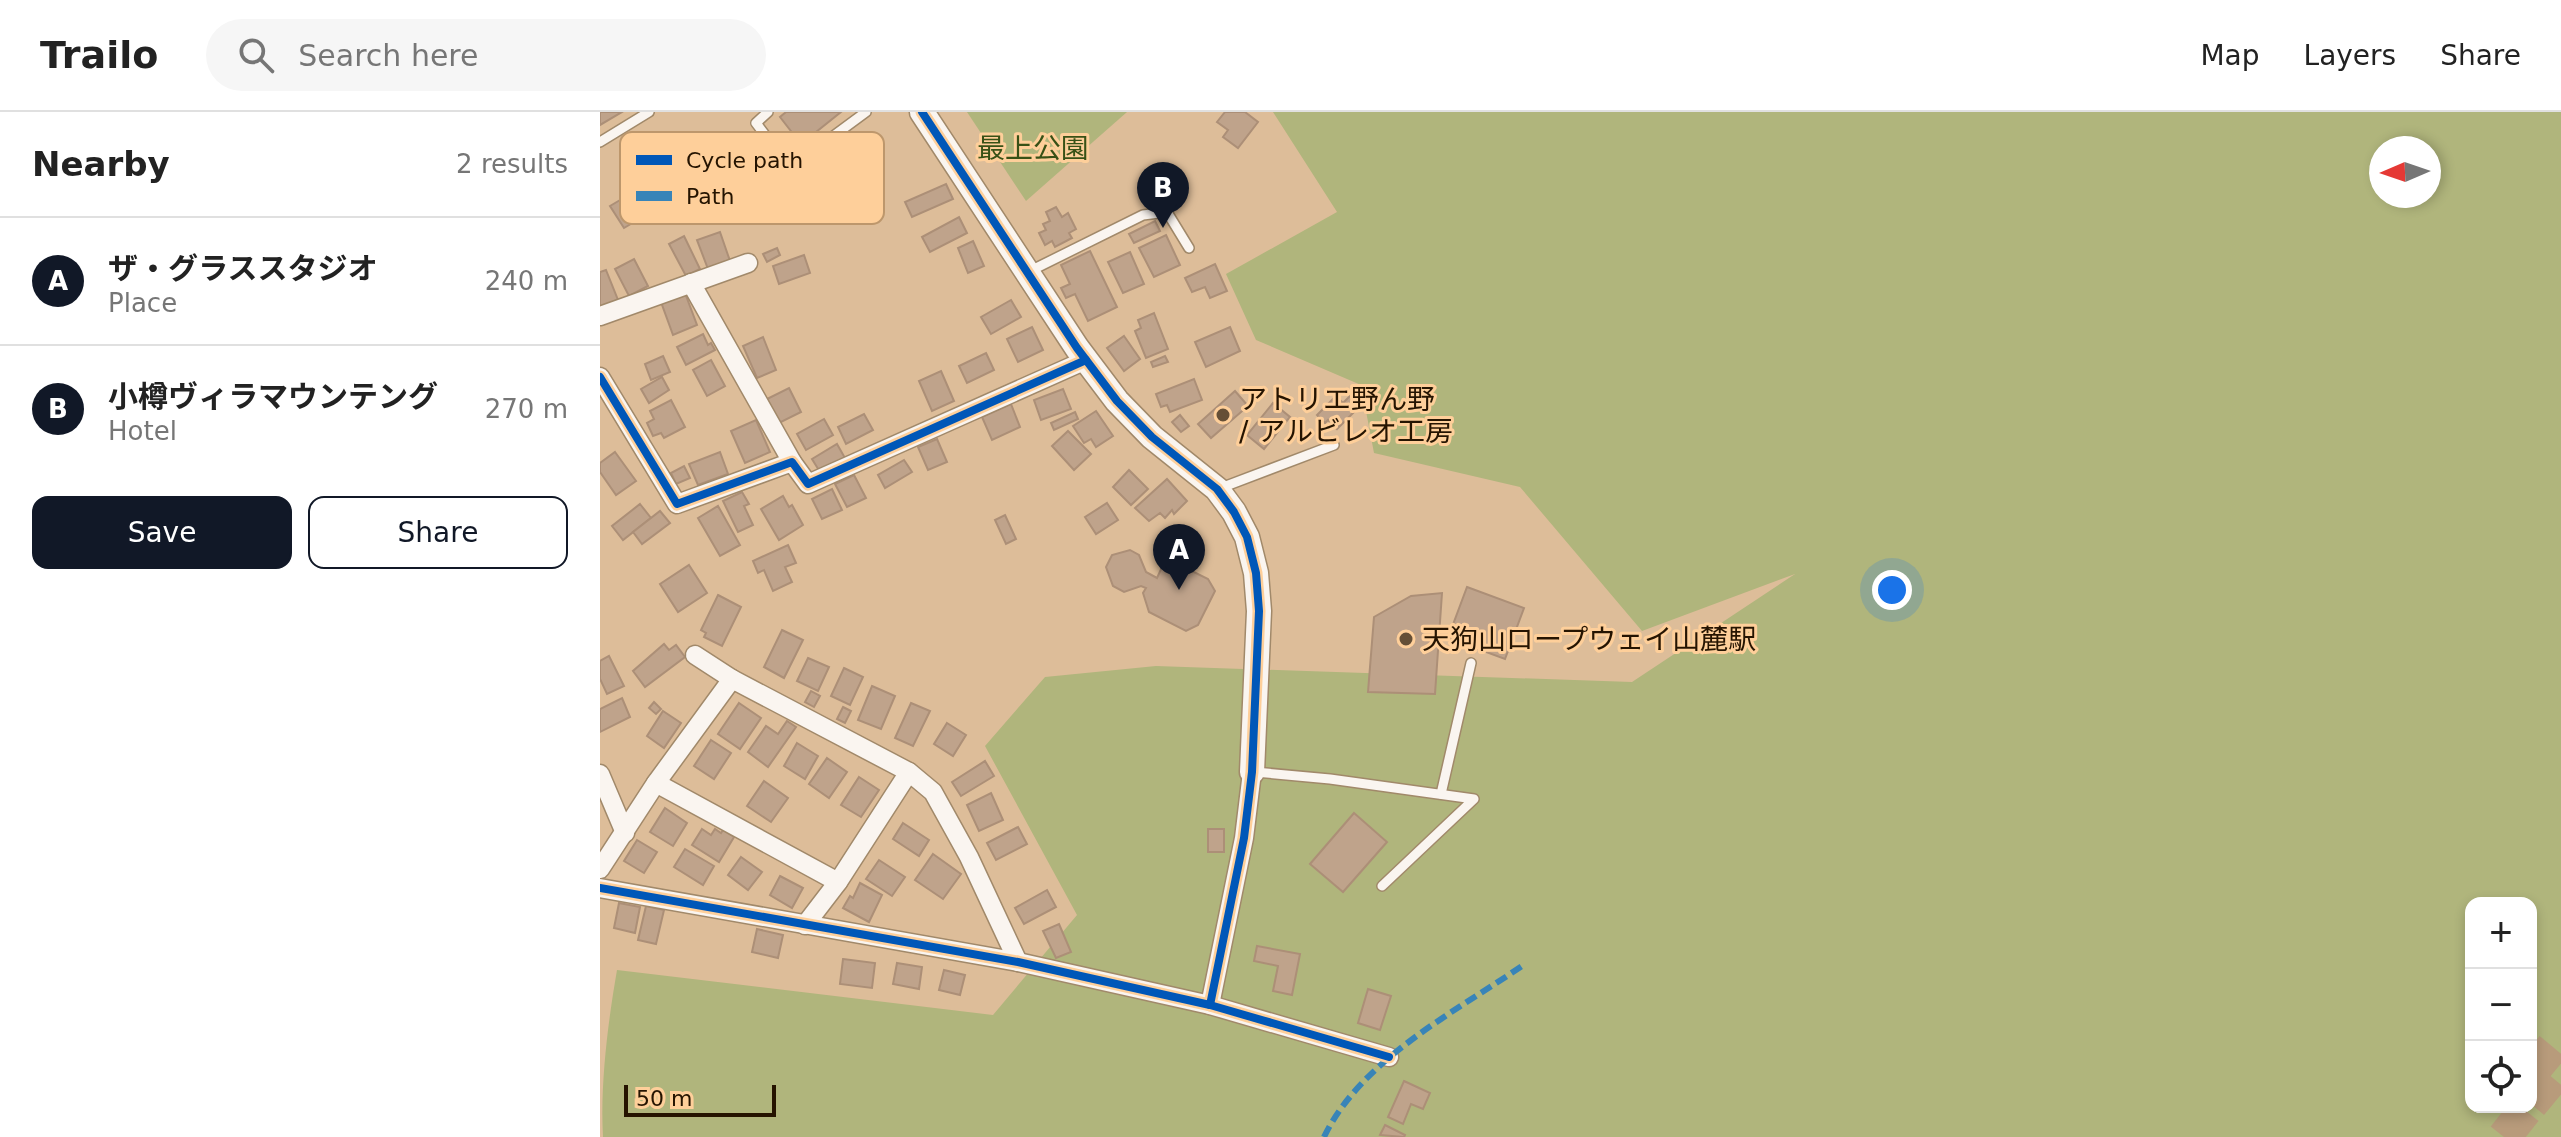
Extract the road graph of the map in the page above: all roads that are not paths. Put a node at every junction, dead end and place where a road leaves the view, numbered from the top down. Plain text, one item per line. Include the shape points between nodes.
1 (649, 112) edge
2 (768, 112) edge
3 (866, 112) edge
4 (922, 112) edge
5 (763, 132) edge
6 (839, 132) edge
7 (600, 142) edge
8 (1189, 248) dead end
9 (748, 263) dead end
10 (1028, 272) junction
11 (691, 283) junction
12 (600, 316) edge
13 (1086, 360) junction
14 (600, 377) edge
15 (1334, 445) dead end
16 (792, 462) junction
17 (1217, 489) junction
18 (695, 655) dead end
19 (1471, 663) dead end
20 (732, 679) junction
21 (909, 772) junction
22 (1252, 772) junction
23 (600, 774) edge
24 (656, 783) junction
25 (1441, 794) junction
26 (625, 833) junction
27 (600, 869) edge
28 (838, 882) junction
29 (1382, 886) dead end
30 (600, 888) edge
31 (805, 925) junction
32 (1018, 962) junction
33 (1210, 1005) junction
34 (1389, 1057) dead end

1 - 7 lane
2 - 5 lane via 756,123
3 - 6 lane
4 - 10 street
8 - 10 lane via 1167,212 1143,215
9 - 11 street
10 - 13 street
11 - 12 street
11 - 16 street
13 - 16 street via 808,484
13 - 17 street via 1152,437
14 - 16 street via 677,504
15 - 17 lane
17 - 22 street via 1247,537 1256,573
18 - 20 street
19 - 25 lane
20 - 21 street
20 - 24 street
21 - 28 street
21 - 32 street via 933,792
22 - 25 lane
22 - 33 street
23 - 26 street
24 - 26 street
24 - 28 street
25 - 29 lane via 1474,799
26 - 27 street
28 - 31 street
30 - 31 street
31 - 32 street
32 - 33 street
33 - 34 street

